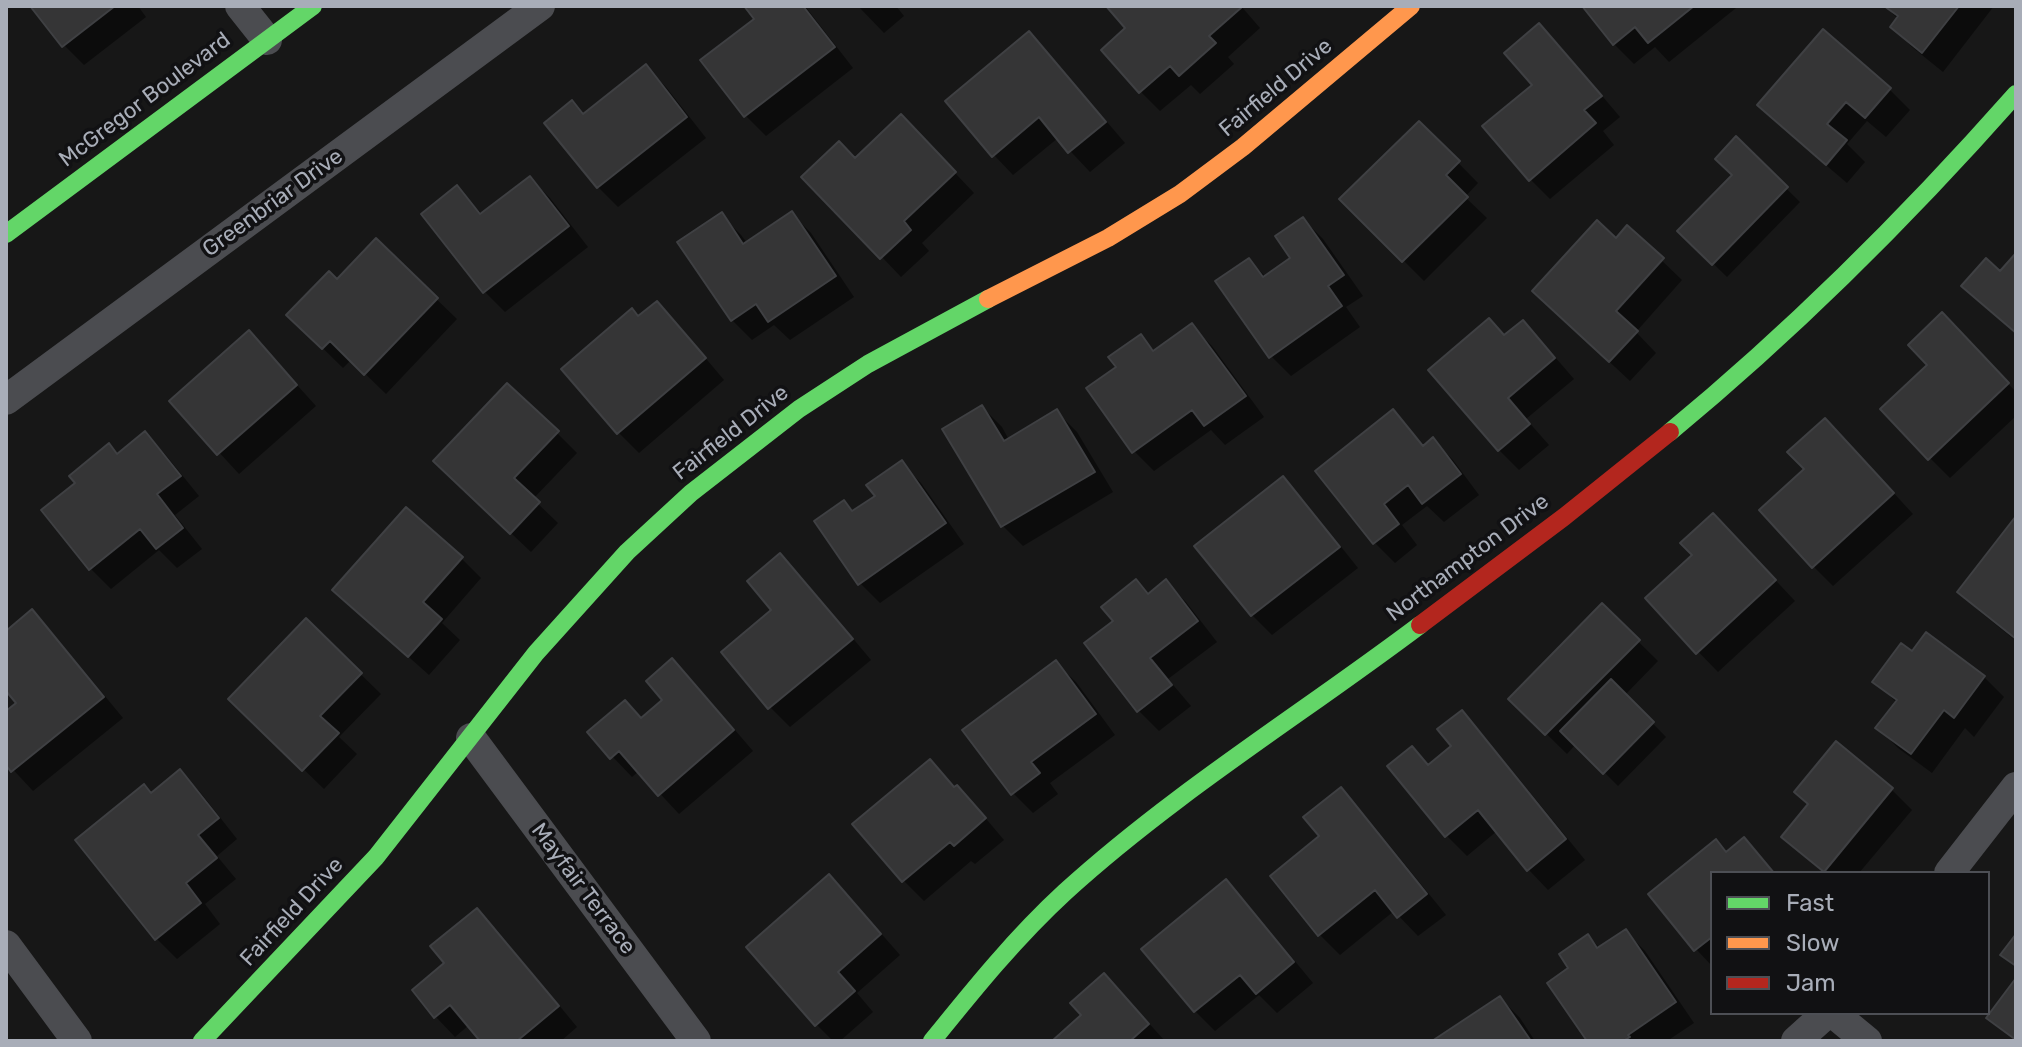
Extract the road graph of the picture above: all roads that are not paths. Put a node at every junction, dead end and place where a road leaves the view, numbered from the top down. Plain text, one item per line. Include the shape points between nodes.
1 (240, 6) edge
2 (313, 6) edge
3 (540, 6) edge
4 (1411, 6) edge
5 (267, 40) junction
6 (2016, 94) edge
7 (6, 234) edge
8 (6, 400) edge
9 (471, 738) junction
10 (2016, 787) edge
11 (1951, 871) edge
12 (6, 945) edge
13 (1825, 1015) edge
14 (1835, 1015) edge
15 (77, 1041) edge
16 (202, 1041) edge
17 (696, 1041) edge
18 (932, 1041) edge
19 (1796, 1041) edge
20 (1867, 1041) edge

1 - 5 street
2 - 5 street, McGregor Boulevard
3 - 8 street, Greenbriar Drive
4 - 9 street, Fairfield Drive via 1180,194 1108,238 868,364 799,409 691,493 627,552 536,653
5 - 7 street, McGregor Boulevard
6 - 18 street, Northampton Drive via 1821,299 1737,376 1624,470 1083,876 1025,932
9 - 16 street, Fairfield Drive via 376,857
9 - 17 street, Mayfair Terrace
10 - 11 street
12 - 15 street
13 - 19 street
14 - 20 street

